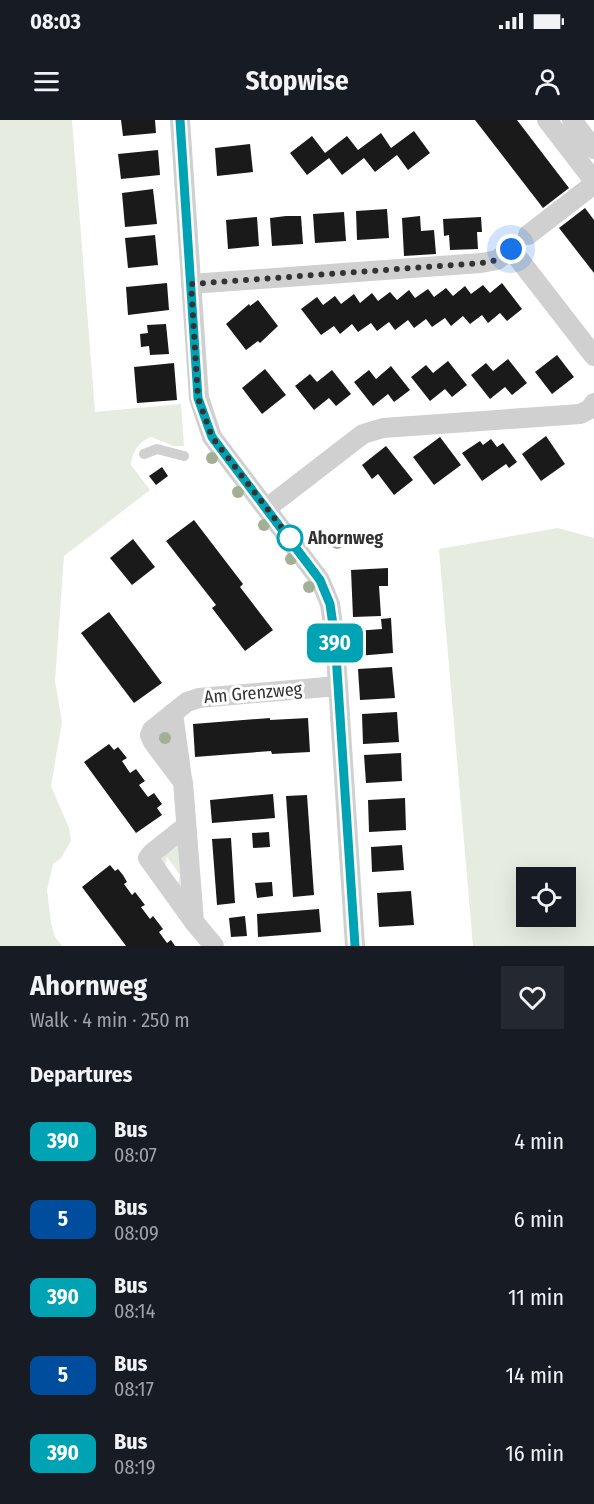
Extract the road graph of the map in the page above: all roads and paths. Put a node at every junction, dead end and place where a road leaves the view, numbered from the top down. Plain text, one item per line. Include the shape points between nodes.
1 (180, 120) edge
2 (547, 120) edge
3 (572, 120) edge
4 (594, 149) edge
5 (594, 183) edge
6 (518, 243) junction
7 (191, 284) junction
8 (594, 356) edge
9 (594, 403) edge
10 (144, 454) dead end
11 (184, 456) dead end
12 (267, 508) junction
13 (338, 686) junction
14 (174, 713) junction
15 (183, 782) junction
16 (186, 826) junction
17 (194, 922) junction
18 (214, 946) edge
19 (355, 946) edge

1 - 7 street
2 - 5 street
3 - 4 street
5 - 6 street
6 - 7 street via 497,260 481,263
6 - 8 street
7 - 12 street via 198,398 206,425
9 - 12 street via 580,414 383,428 363,434
10 - 11 lane via 157,449
12 - 13 street via 326,592
13 - 14 street, Am Grenzweg via 199,698
13 - 19 street
14 - 15 street
14 - 15 street, Am Grenzweg via 150,735
15 - 16 street
16 - 17 street
16 - 17 street via 148,858
17 - 18 street

